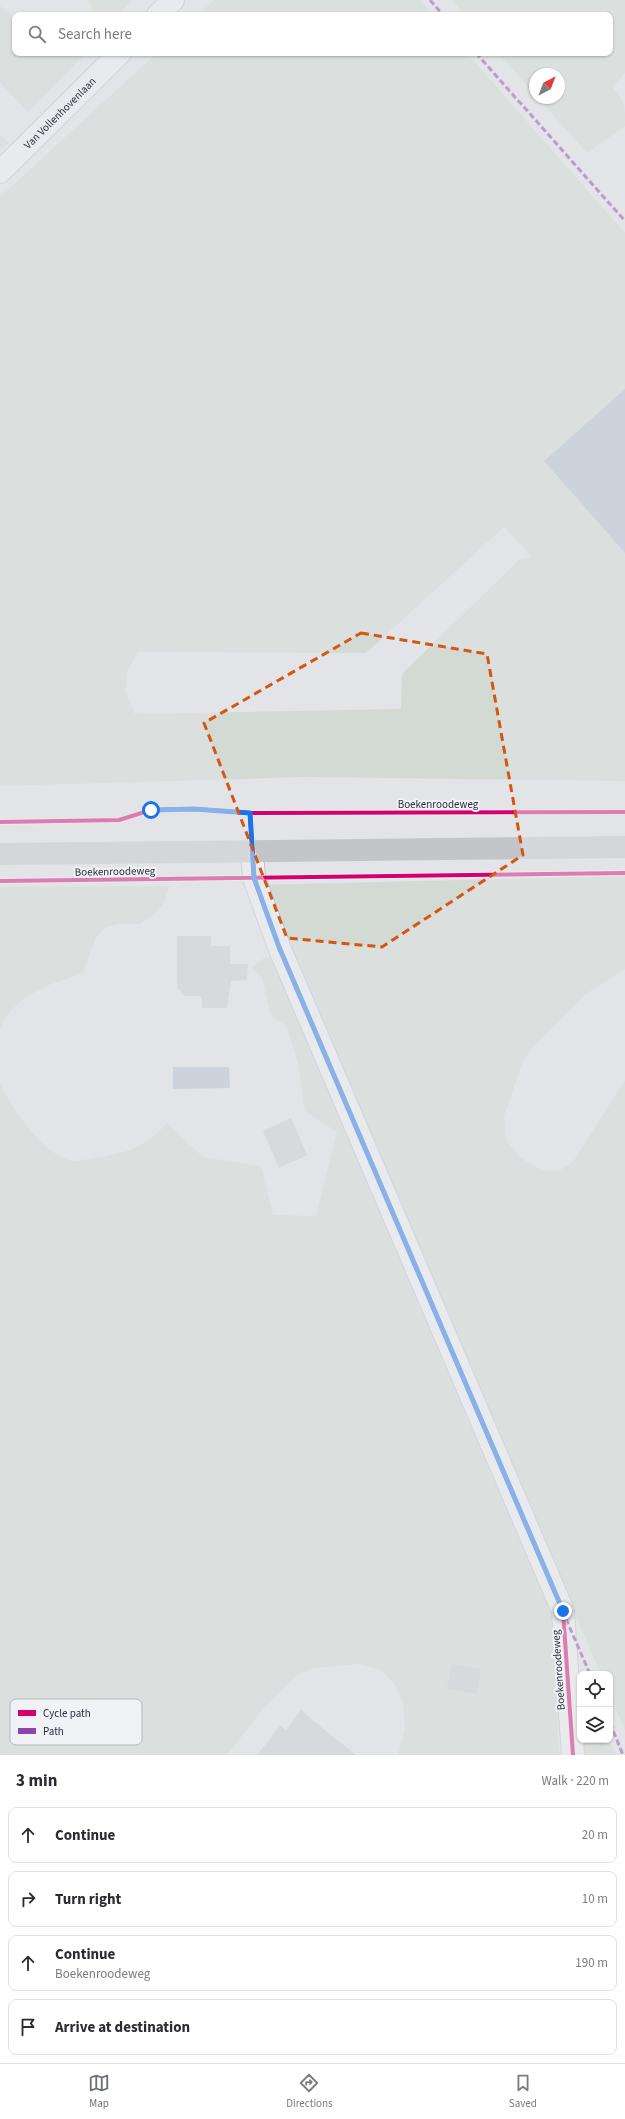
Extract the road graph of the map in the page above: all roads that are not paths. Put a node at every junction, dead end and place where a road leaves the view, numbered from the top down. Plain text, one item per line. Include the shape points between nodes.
1 (173, 0) edge
2 (161, 12) edge
3 (117, 56) edge
4 (0, 172) edge
5 (625, 847) edge
6 (252, 851) junction
7 (0, 854) edge
8 (573, 1755) edge

1 - 2 street
3 - 4 street, Van Vollenhovenlaan
5 - 6 main road, Boekenroodeweg
6 - 7 main road, Boekenroodeweg
6 - 8 street, Boekenroodeweg via 254,878 279,947 563,1611

